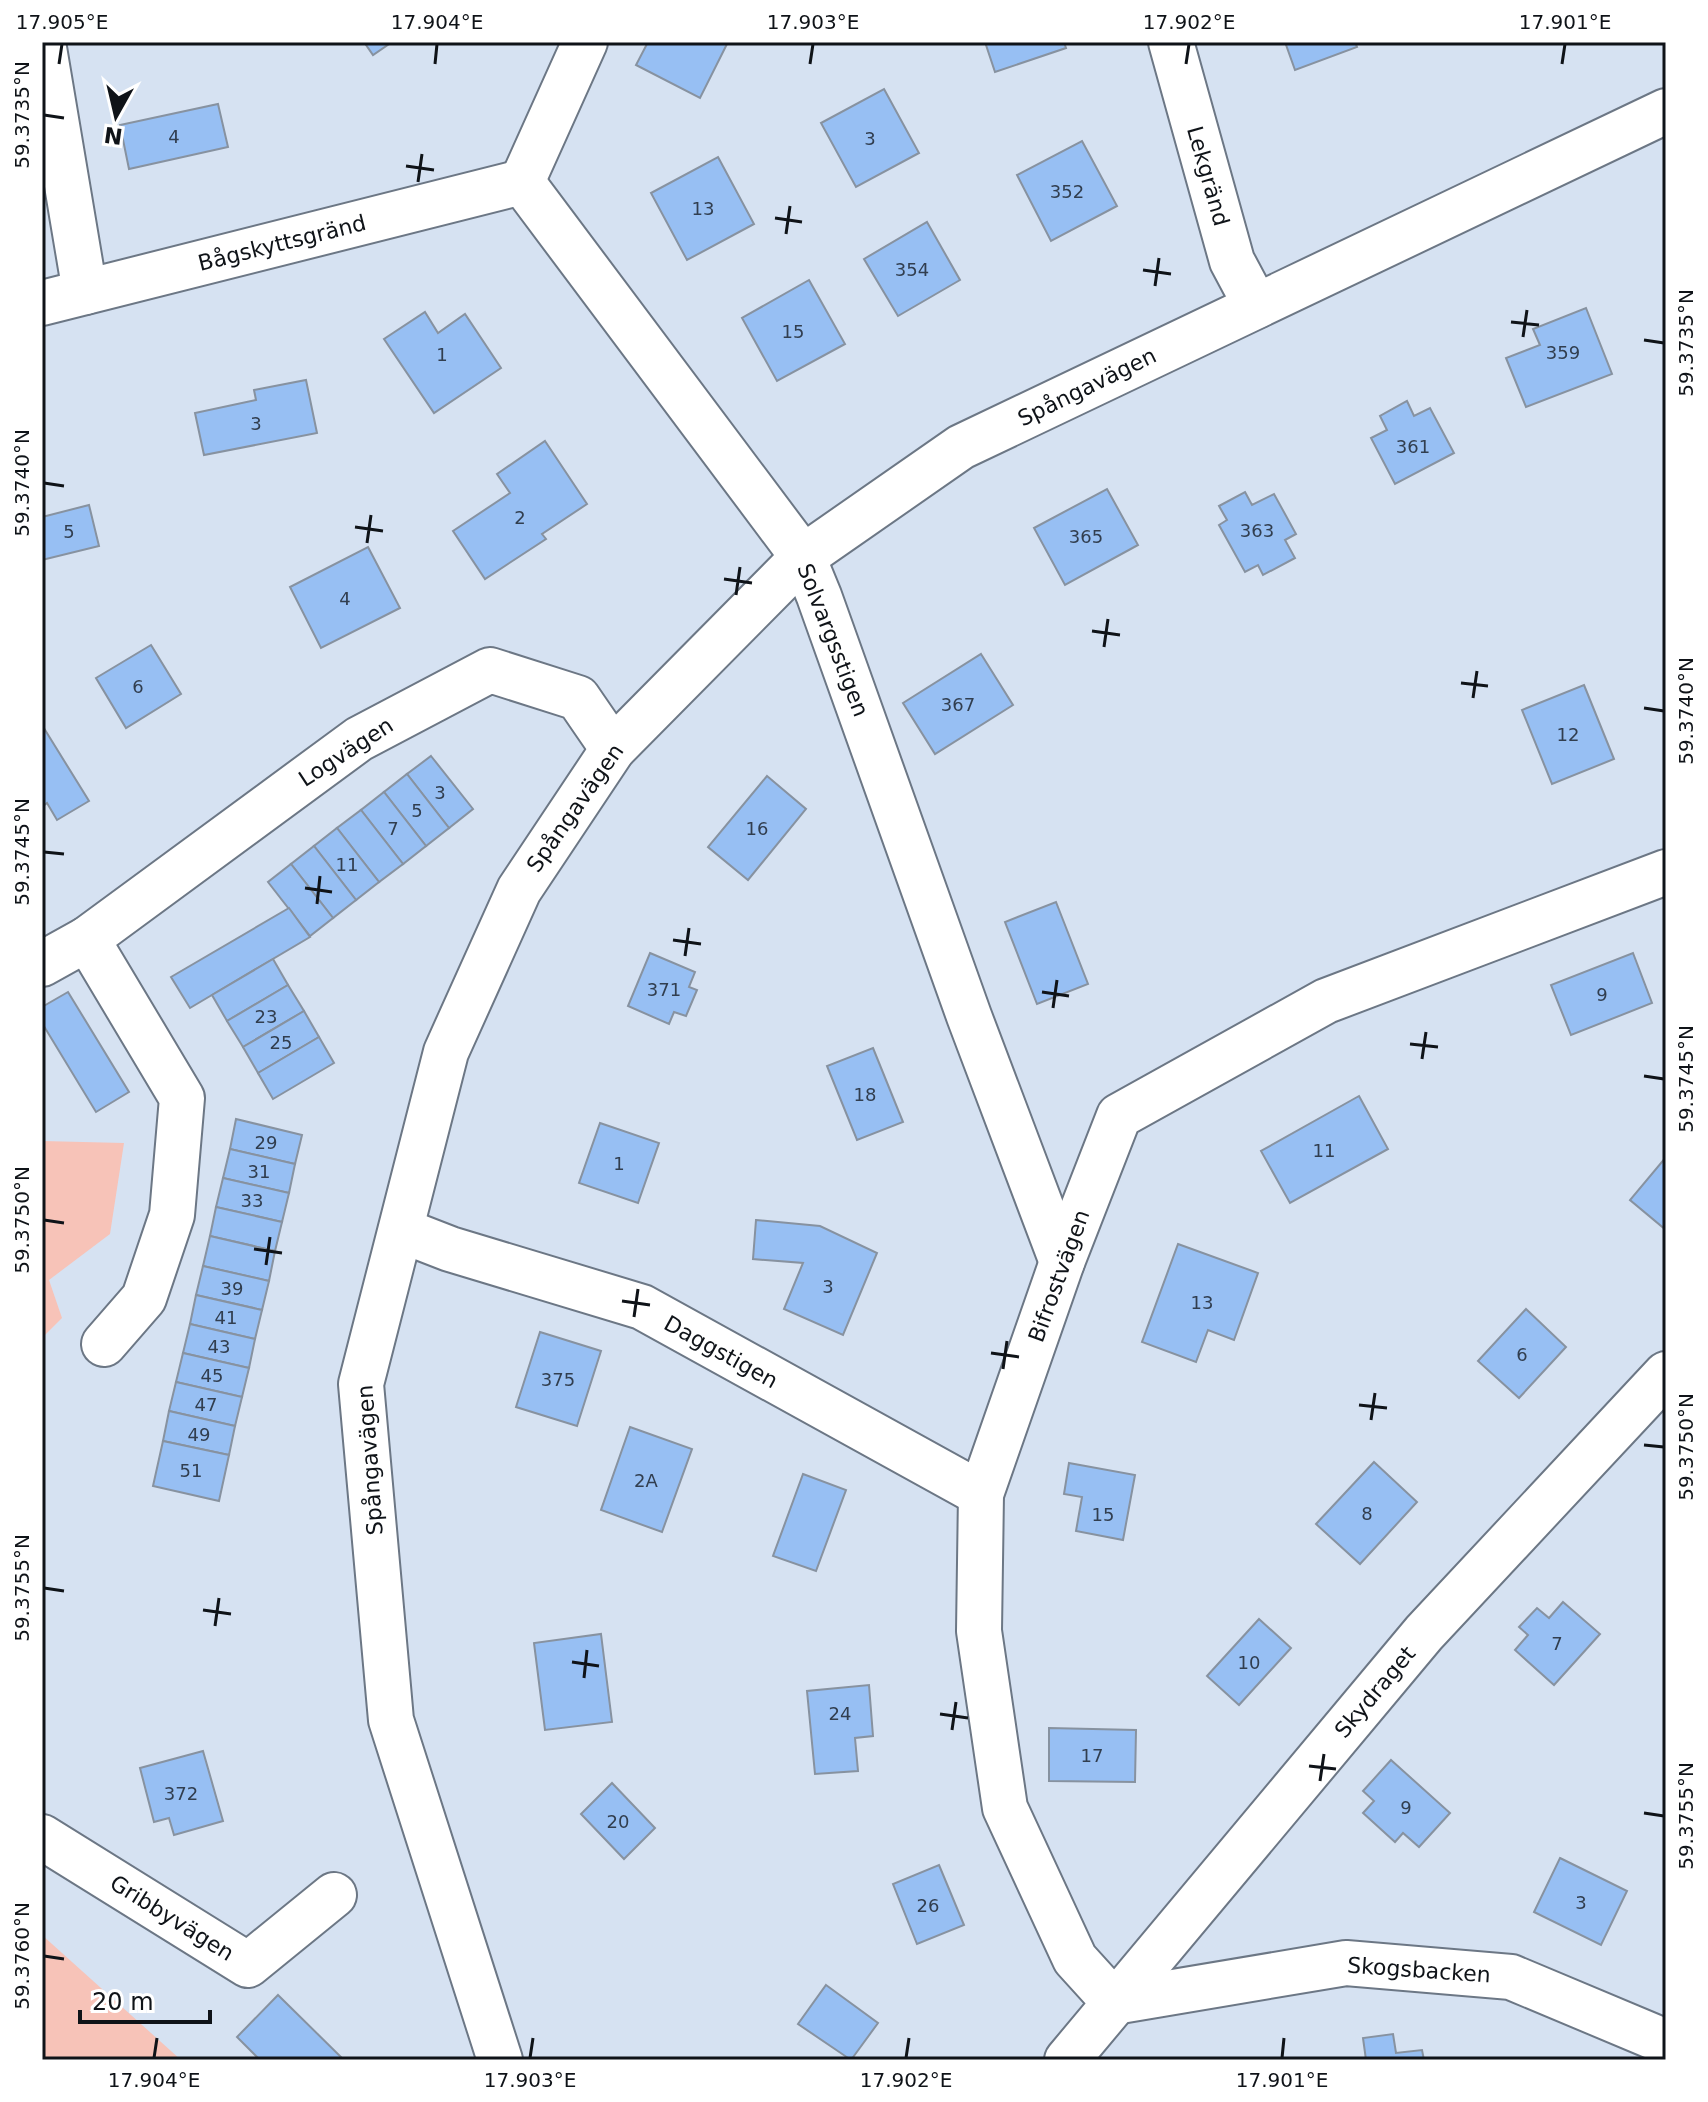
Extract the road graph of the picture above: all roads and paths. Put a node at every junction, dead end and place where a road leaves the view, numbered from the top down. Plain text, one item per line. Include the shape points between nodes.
1 (43, 42) edge
2 (585, 42) edge
3 (1171, 42) edge
4 (1666, 111) edge
5 (522, 182) junction
6 (85, 292) junction
7 (42, 303) edge
8 (1256, 306) junction
9 (803, 557) junction
10 (613, 749) junction
11 (1666, 872) edge
12 (87, 939) junction
13 (42, 964) edge
14 (401, 1230) junction
15 (1062, 1262) junction
16 (104, 1344) dead end
17 (1666, 1374) edge
18 (981, 1494) junction
19 (42, 1837) edge
20 (334, 1895) dead end
21 (1114, 2002) junction
22 (1666, 2042) edge
23 (500, 2060) edge
24 (1067, 2060) edge

1 - 6 street
2 - 5 street
3 - 8 street, Lekgränd via 1232,261
4 - 8 street, Spångavägen
5 - 6 street, Bågskyttsgränd
5 - 9 street, Solvargsstigen
6 - 7 street, Bågskyttsgränd
8 - 9 street, Spångavägen via 961,447
9 - 10 street, Spångavägen
9 - 15 street, Solvargsstigen
10 - 12 street, Logvägen via 578,698 490,670 359,739
10 - 14 street, Spångavägen via 519,890 446,1052
11 - 15 street, Bifrostvägen via 1326,1001 1119,1116
12 - 13 street, Logvägen
12 - 16 street via 182,1098 172,1215 144,1298
14 - 18 street, Daggstigen via 642,1307
14 - 23 street, Spångavägen via 361,1384 391,1720
15 - 18 street, Bifrostvägen
17 - 21 street, Skydraget via 1424,1633
18 - 21 street, Bifrostvägen via 979,1631 1005,1808 1075,1959
19 - 20 street, Gribbyvägen via 248,1965
21 - 22 street, Skogsbacken via 1346,1963 1511,1977
21 - 24 street, Skydraget

